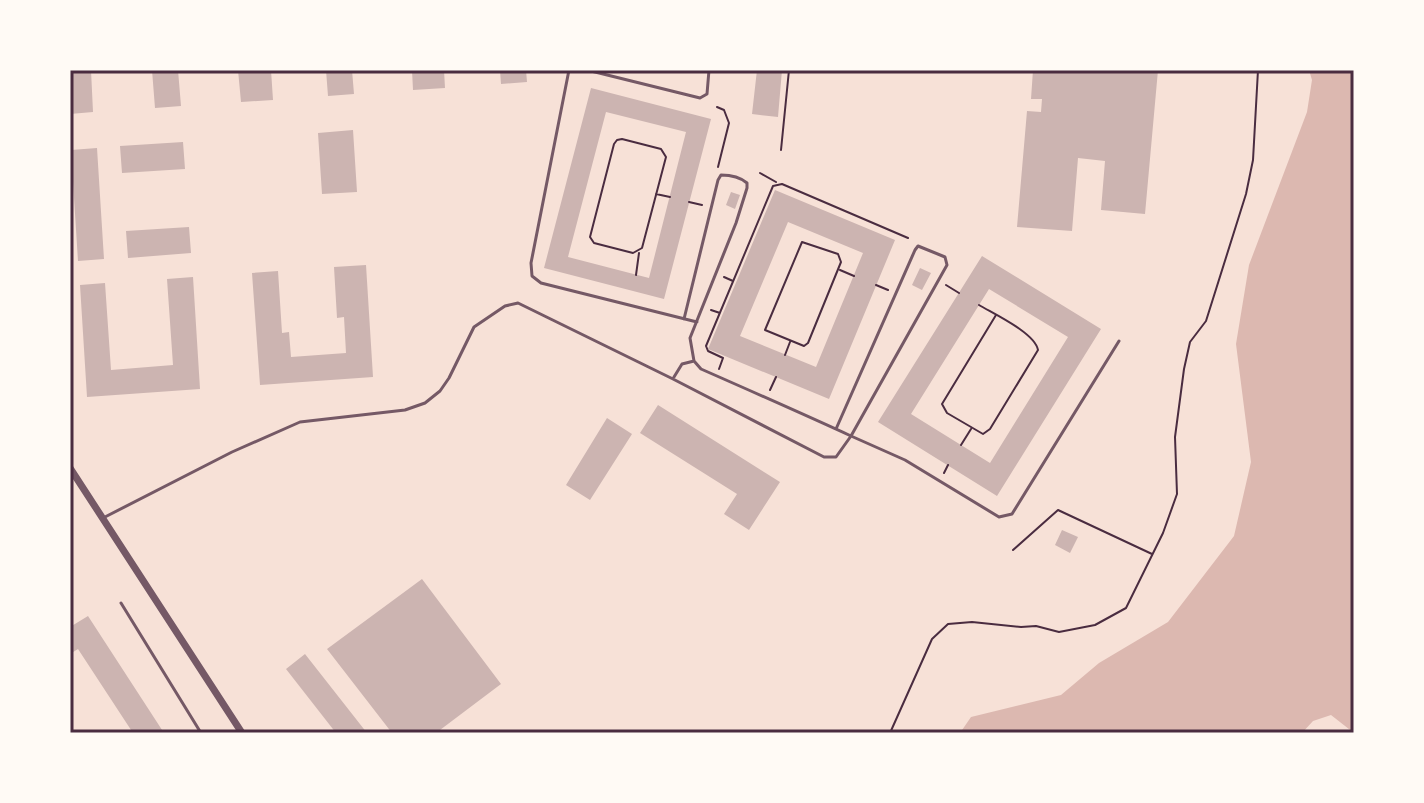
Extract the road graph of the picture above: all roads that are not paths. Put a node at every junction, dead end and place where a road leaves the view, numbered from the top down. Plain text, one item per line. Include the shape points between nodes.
1 (569, 70) edge
2 (587, 70) edge
3 (709, 70) edge
4 (684, 319) junction
5 (697, 322) junction
6 (1119, 341) dead end
7 (694, 361) junction
8 (673, 379) junction
9 (836, 429) junction
10 (851, 436) junction
11 (70, 468) edge
12 (103, 518) junction
13 (121, 603) dead end
14 (201, 733) edge
15 (242, 733) edge

1 - 4 lane via 532,276 541,283
2 - 3 lane via 700,98 707,94
4 - 5 lane
4 - 5 lane via 721,175 743,179 747,188 736,223
5 - 7 lane via 690,338
6 - 10 lane via 1012,514 999,517 905,460
7 - 8 lane via 682,364
7 - 9 lane via 701,369
8 - 10 lane via 830,459 841,453
8 - 12 lane via 512,303 474,327 449,378 425,403 300,422
9 - 10 lane
9 - 10 lane via 918,246 924,247 947,260
11 - 12 street
12 - 15 street
13 - 14 lane

